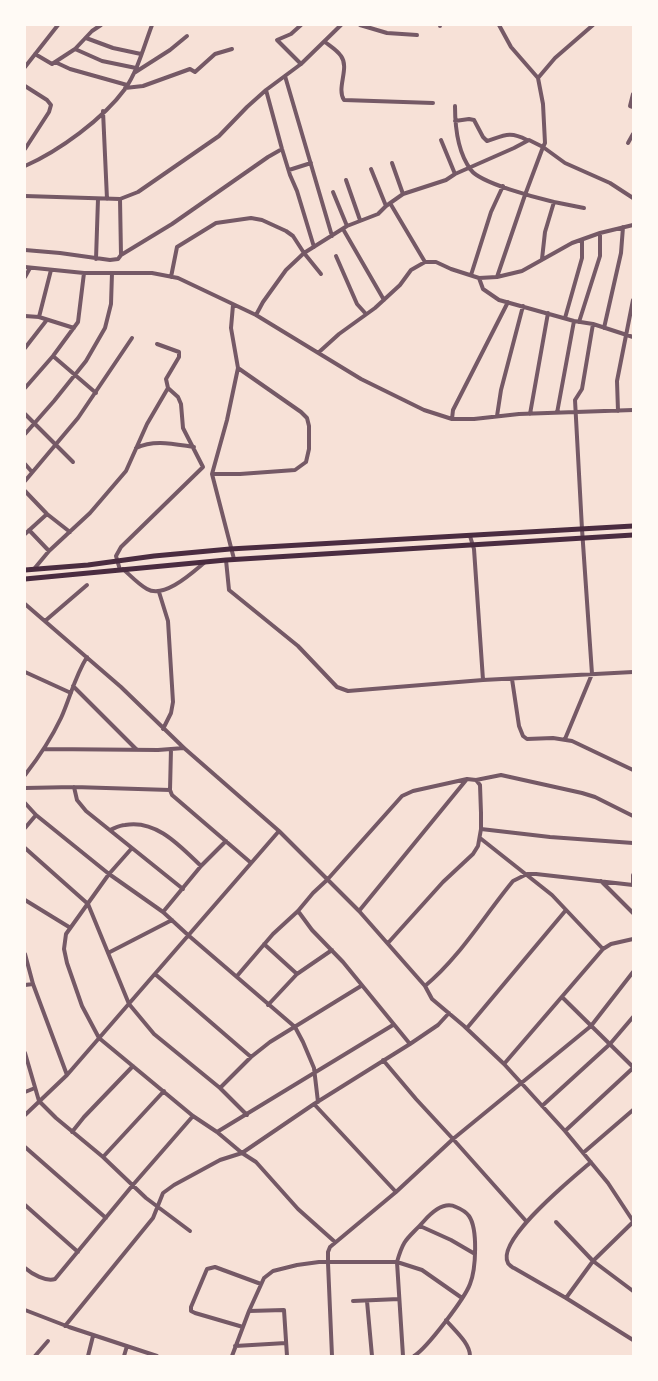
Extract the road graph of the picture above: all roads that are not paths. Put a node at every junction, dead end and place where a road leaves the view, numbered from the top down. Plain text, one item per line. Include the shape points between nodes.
1 (49, 25) edge
2 (102, 25) edge
3 (152, 25) edge
4 (301, 25) edge
5 (341, 25) edge
6 (360, 25) edge
7 (498, 25) edge
8 (593, 25) edge
9 (56, 27) edge
10 (417, 35) dead end
11 (187, 36) dead end
12 (86, 38) junction
13 (325, 42) junction
14 (232, 48) dead end
15 (75, 49) junction
16 (35, 54) junction
17 (141, 54) junction
18 (56, 62) junction
19 (301, 64) junction
20 (25, 67) edge
21 (136, 68) junction
22 (134, 73) junction
23 (285, 76) junction
24 (538, 78) junction
25 (25, 86) edge
26 (126, 86) junction
27 (266, 90) junction
28 (633, 94) edge
29 (433, 103) dead end
30 (455, 106) dead end
31 (633, 107) edge
32 (103, 111) junction
33 (455, 120) junction
34 (633, 134) edge
35 (441, 140) dead end
36 (527, 140) junction
37 (628, 144) dead end
38 (543, 147) junction
39 (25, 149) edge
40 (282, 149) junction
41 (311, 163) junction
42 (392, 163) dead end
43 (25, 166) edge
44 (470, 168) junction
45 (371, 169) dead end
46 (288, 170) junction
47 (455, 174) junction
48 (346, 180) dead end
49 (503, 186) junction
50 (333, 192) dead end
51 (403, 194) junction
52 (525, 195) junction
53 (25, 196) edge
54 (633, 198) edge
55 (107, 199) junction
56 (120, 199) junction
57 (98, 200) junction
58 (554, 202) junction
59 (388, 204) junction
60 (584, 208) dead end
61 (360, 220) junction
62 (633, 225) edge
63 (345, 227) junction
64 (623, 227) junction
65 (600, 233) junction
66 (332, 236) junction
67 (582, 240) junction
68 (314, 247) junction
69 (25, 250) edge
70 (304, 253) junction
71 (121, 255) junction
72 (336, 256) dead end
73 (96, 259) junction
74 (542, 259) junction
75 (425, 262) junction
76 (25, 268) edge
77 (31, 268) junction
78 (51, 270) junction
79 (84, 273) junction
80 (112, 273) junction
81 (321, 274) dead end
82 (471, 275) junction
83 (25, 277) edge
84 (171, 277) junction
85 (497, 277) junction
86 (479, 278) junction
87 (384, 300) junction
88 (633, 300) edge
89 (508, 302) junction
90 (234, 305) junction
91 (524, 306) junction
92 (548, 313) junction
93 (366, 314) junction
94 (25, 316) edge
95 (256, 316) junction
96 (39, 317) junction
97 (565, 318) junction
98 (46, 320) junction
99 (576, 321) junction
100 (593, 324) junction
101 (74, 328) junction
102 (604, 328) junction
103 (625, 335) junction
104 (633, 337) edge
105 (132, 338) dead end
106 (157, 344) dead end
107 (25, 348) edge
108 (318, 353) junction
109 (53, 356) junction
110 (238, 368) junction
111 (74, 375) junction
112 (25, 388) edge
113 (168, 388) junction
114 (96, 393) junction
115 (633, 410) edge
116 (618, 411) junction
117 (557, 413) junction
118 (576, 413) junction
119 (25, 414) edge
120 (530, 414) junction
121 (497, 416) junction
122 (452, 419) junction
123 (34, 424) junction
124 (25, 434) edge
125 (57, 445) junction
126 (194, 447) junction
127 (136, 448) junction
128 (74, 462) dead end
129 (25, 464) edge
130 (214, 466) junction
131 (204, 467) junction
132 (32, 472) junction
133 (212, 474) junction
134 (25, 481) edge
135 (25, 491) edge
136 (47, 514) junction
137 (633, 526) edge
138 (582, 529) junction
139 (27, 532) edge
140 (70, 532) junction
141 (633, 535) edge
142 (470, 536) junction
143 (583, 538) junction
144 (473, 544) junction
145 (230, 549) junction
146 (49, 551) junction
147 (234, 559) junction
148 (226, 560) junction
149 (206, 561) junction
150 (118, 562) junction
151 (34, 569) junction
152 (121, 569) junction
153 (25, 570) edge
154 (25, 579) edge
155 (87, 585) dead end
156 (159, 592) junction
157 (25, 604) edge
158 (45, 621) junction
159 (87, 657) junction
160 (25, 672) edge
161 (633, 672) edge
162 (592, 674) junction
163 (512, 679) junction
164 (483, 680) junction
165 (73, 686) junction
166 (70, 693) junction
167 (163, 729) junction
168 (564, 739) junction
169 (184, 748) junction
170 (44, 749) junction
171 (171, 749) junction
172 (138, 750) junction
173 (633, 770) edge
174 (25, 775) edge
175 (467, 780) junction
176 (476, 780) junction
177 (74, 787) junction
178 (25, 788) edge
179 (170, 790) junction
180 (25, 803) edge
181 (36, 815) junction
182 (633, 816) edge
183 (25, 828) edge
184 (110, 830) junction
185 (481, 830) junction
186 (279, 831) junction
187 (480, 838) junction
188 (226, 841) junction
189 (633, 844) edge
190 (25, 848) edge
191 (132, 848) junction
192 (250, 862) junction
193 (201, 866) junction
194 (109, 874) junction
195 (526, 874) junction
196 (633, 875) edge
197 (327, 880) junction
198 (602, 881) junction
199 (633, 885) edge
200 (183, 889) junction
201 (25, 900) edge
202 (88, 904) junction
203 (566, 910) junction
204 (298, 911) junction
205 (359, 911) junction
206 (163, 912) junction
207 (633, 913) edge
208 (172, 920) junction
209 (69, 927) junction
210 (188, 935) junction
211 (633, 939) edge
212 (388, 942) junction
213 (264, 944) junction
214 (603, 949) junction
215 (332, 950) junction
216 (108, 953) junction
217 (25, 954) edge
218 (633, 972) edge
219 (155, 974) junction
220 (297, 974) junction
221 (237, 976) junction
222 (25, 984) edge
223 (33, 984) junction
224 (361, 986) junction
225 (425, 986) junction
226 (562, 997) junction
227 (129, 1004) junction
228 (268, 1005) junction
229 (449, 1013) junction
230 (633, 1017) edge
231 (393, 1025) junction
232 (591, 1026) junction
233 (294, 1028) junction
234 (467, 1028) junction
235 (99, 1038) junction
236 (410, 1044) junction
237 (610, 1044) junction
238 (25, 1053) edge
239 (251, 1057) junction
240 (383, 1060) junction
241 (504, 1064) junction
242 (134, 1066) junction
243 (633, 1068) edge
244 (315, 1072) junction
245 (67, 1075) junction
246 (521, 1083) junction
247 (35, 1088) junction
248 (220, 1088) junction
249 (164, 1091) junction
250 (25, 1092) edge
251 (39, 1101) junction
252 (316, 1103) junction
253 (542, 1106) junction
254 (633, 1110) edge
255 (25, 1115) edge
256 (247, 1115) junction
257 (193, 1116) junction
258 (565, 1131) junction
259 (72, 1132) junction
260 (217, 1132) junction
261 (453, 1139) junction
262 (25, 1147) edge
263 (242, 1153) junction
264 (583, 1153) junction
265 (103, 1157) junction
266 (591, 1162) junction
267 (132, 1186) junction
268 (396, 1192) junction
269 (25, 1205) edge
270 (158, 1208) junction
271 (106, 1218) junction
272 (526, 1221) junction
273 (633, 1221) edge
274 (556, 1222) dead end
275 (420, 1226) junction
276 (190, 1231) dead end
277 (335, 1242) junction
278 (78, 1252) junction
279 (475, 1254) junction
280 (594, 1261) junction
281 (397, 1262) junction
282 (328, 1263) junction
283 (25, 1268) edge
284 (30, 1272) junction
285 (25, 1278) edge
286 (261, 1284) junction
287 (633, 1291) edge
288 (462, 1298) junction
289 (566, 1298) junction
290 (400, 1299) junction
291 (353, 1301) dead end
292 (367, 1301) junction
293 (249, 1311) junction
294 (26, 1312) edge
295 (446, 1320) junction
296 (64, 1326) junction
297 (243, 1327) junction
298 (93, 1336) junction
299 (633, 1340) edge
300 (48, 1341) dead end
301 (286, 1344) junction
302 (127, 1346) junction
303 (235, 1346) junction
304 (34, 1356) edge
305 (88, 1356) edge
306 (124, 1356) edge
307 (157, 1356) edge
308 (232, 1356) edge
309 (287, 1356) edge
310 (332, 1356) edge
311 (372, 1356) edge
312 (403, 1356) edge
313 (414, 1356) edge
314 (470, 1356) edge

1 - 9 street
2 - 12 street
3 - 17 street
4 - 19 street via 292,34 277,40
5 - 13 street
6 - 10 street via 387,33
7 - 24 street
8 - 24 street via 555,58
9 - 16 street
11 - 22 street
12 - 15 street
12 - 17 street
13 - 19 street
13 - 29 street via 342,57 344,63 341,95 344,100
14 - 26 street via 214,56 195,72 190,69 143,86
15 - 18 street
15 - 21 street
16 - 18 street via 50,64
16 - 20 street
17 - 21 street
18 - 26 street
19 - 23 street
21 - 22 street
22 - 26 street
23 - 27 street
23 - 41 street
24 - 38 street via 543,104
25 - 39 street via 51,106
26 - 32 street
27 - 40 street
27 - 56 street via 219,136 146,188
28 - 31 street via 630,106
30 - 33 street
32 - 43 street via 63,145
32 - 55 street
33 - 36 street via 474,120 487,141 516,134
33 - 44 street
34 - 37 street
35 - 47 street
36 - 38 street
36 - 44 street
38 - 52 street
38 - 54 street via 565,163 610,183
40 - 46 street
40 - 71 street via 147,241
41 - 46 street
41 - 66 street
42 - 51 street
44 - 47 street
44 - 49 street via 476,175
45 - 59 street
46 - 68 street via 298,191
47 - 51 street
48 - 61 street
49 - 52 street
49 - 82 street
50 - 63 street
51 - 59 street
52 - 58 street
52 - 85 street
53 - 57 street
55 - 56 street
55 - 57 street
56 - 71 street
57 - 73 street
58 - 60 street
58 - 74 street via 545,232
59 - 61 street via 372,218
59 - 75 street
61 - 63 street
62 - 64 street
63 - 66 street
63 - 87 street
64 - 65 street
64 - 102 street via 622,253
65 - 67 street
65 - 99 street via 600,256
66 - 68 street
67 - 74 street
67 - 97 street via 582,258
68 - 70 street
69 - 73 street
70 - 81 street
70 - 84 street via 293,236 262,220 251,218 216,223 178,247
70 - 95 street via 286,270
71 - 73 street via 116,260
72 - 93 street via 357,304
74 - 85 street via 522,271
75 - 82 street via 436,262
75 - 87 street via 411,270
76 - 77 street
77 - 78 street
77 - 83 street
78 - 79 street
78 - 96 street
79 - 80 street
79 - 101 street via 78,322
80 - 84 street via 152,273
80 - 111 street via 107,324
82 - 86 street
84 - 90 street
85 - 86 street
86 - 89 street via 483,289
87 - 93 street
88 - 103 street
89 - 91 street
89 - 122 street via 456,403
90 - 95 street
90 - 110 street via 231,328
91 - 92 street
91 - 121 street
92 - 97 street
92 - 120 street
93 - 108 street
94 - 96 street
95 - 108 street
96 - 98 street
97 - 99 street
98 - 101 street
98 - 107 street
99 - 100 street
99 - 117 street
100 - 102 street
100 - 118 street via 582,389 575,400
101 - 109 street
102 - 103 street
103 - 104 street
103 - 116 street via 617,381
105 - 114 street
106 - 113 street via 179,352 166,379
108 - 122 street via 361,379 434,414
109 - 111 street
109 - 112 street
110 - 130 street
110 - 133 street via 307,418 310,449 306,462 295,470
111 - 114 street
111 - 123 street
113 - 126 street via 178,397 183,428
113 - 127 street
114 - 125 street
115 - 116 street
116 - 118 street
117 - 118 street
117 - 120 street
118 - 138 street
119 - 123 street
120 - 121 street
121 - 122 street
123 - 124 street
123 - 125 street
125 - 128 street
125 - 132 street
126 - 127 street via 155,443
126 - 131 street
127 - 140 street via 126,471
129 - 132 street
130 - 131 street
130 - 133 street
131 - 150 street via 122,547 116,556
132 - 134 street
133 - 145 street
135 - 136 street
136 - 139 street
136 - 140 street
137 - 138 main road
138 - 142 main road
138 - 143 street
139 - 146 street
140 - 146 street
141 - 143 main road
142 - 144 street
142 - 145 main road
143 - 144 main road
143 - 162 street
144 - 147 main road
144 - 164 street
145 - 147 street
145 - 150 main road
146 - 151 street
147 - 148 main road
148 - 149 main road
148 - 164 street via 229,590 298,646 337,687 348,691
149 - 152 main road
149 - 156 street via 185,578
150 - 151 main road
150 - 152 street
151 - 153 main road
152 - 154 main road
152 - 156 street via 148,590
155 - 158 street
156 - 167 street via 168,621 173,702 172,713
157 - 158 street
158 - 159 street
159 - 165 street
159 - 167 street
160 - 166 street
161 - 162 street
162 - 163 street
162 - 168 street
163 - 164 street
163 - 168 street via 523,736 527,739
165 - 166 street
165 - 172 street
166 - 170 street via 62,717
167 - 169 street
168 - 173 street
169 - 171 street
169 - 186 street
170 - 172 street
170 - 174 street
171 - 172 street
171 - 179 street
175 - 176 street
175 - 197 street via 402,796
175 - 205 street
176 - 182 street via 501,775 582,793 595,796
176 - 185 street via 480,785
177 - 178 street
177 - 179 street
177 - 184 street via 77,800
179 - 188 street via 177,800
180 - 181 street
181 - 183 street
181 - 194 street
184 - 191 street
184 - 193 street via 125,824 155,828
185 - 187 street
185 - 189 street
186 - 192 street
186 - 197 street
187 - 195 street
187 - 212 street via 473,854
188 - 192 street
188 - 193 street
190 - 202 street
191 - 194 street
191 - 200 street
192 - 210 street
193 - 200 street
194 - 202 street
194 - 206 street
195 - 198 street
195 - 203 street
195 - 225 street via 513,881 463,946
196 - 199 street
197 - 204 street
197 - 205 street
198 - 199 street
198 - 207 street
200 - 206 street
201 - 209 street
202 - 209 street
202 - 216 street
203 - 214 street
203 - 234 street
204 - 213 street
204 - 215 street
205 - 212 street
206 - 208 street
208 - 210 street
208 - 216 street
209 - 235 street via 64,940 67,964 82,1006
210 - 219 street
210 - 221 street
211 - 214 street
212 - 225 street
213 - 220 street
213 - 221 street
214 - 226 street
215 - 220 street
215 - 224 street
216 - 227 street
217 - 223 street
218 - 232 street
219 - 227 street
219 - 239 street
220 - 228 street
221 - 228 street
222 - 223 street
223 - 245 street
224 - 231 street
224 - 233 street
225 - 229 street via 432,999
226 - 232 street
226 - 241 street
227 - 235 street
227 - 248 street via 154,1034
228 - 233 street
229 - 234 street
229 - 236 street
230 - 237 street
231 - 236 street
231 - 244 street
232 - 237 street
232 - 246 street
233 - 239 street
233 - 244 street
234 - 241 street
235 - 242 street
235 - 245 street
236 - 240 street
237 - 243 street
237 - 253 street
238 - 247 street
239 - 248 street
240 - 252 street
240 - 261 street
241 - 246 street
242 - 249 street
242 - 259 street
243 - 258 street
244 - 252 street
244 - 256 street
245 - 251 street
246 - 253 street
246 - 261 street
247 - 250 street
247 - 251 street
248 - 256 street
249 - 257 street
249 - 265 street
251 - 255 street
251 - 259 street
252 - 263 street
252 - 268 street
253 - 258 street
254 - 264 street
256 - 260 street
257 - 260 street
257 - 267 street
258 - 264 street
259 - 265 street
260 - 263 street
261 - 268 street
261 - 272 street
262 - 271 street
263 - 270 street via 220,1160 174,1185 163,1193
263 - 277 street via 256,1162 298,1209
264 - 266 street
265 - 267 street
266 - 272 street
266 - 273 street
267 - 270 street
267 - 271 street
268 - 277 street
269 - 278 street
270 - 276 street
270 - 296 street via 143,1232
271 - 278 street
272 - 289 street via 512,1243 508,1263
273 - 280 street
274 - 280 street
275 - 279 street
275 - 279 street via 443,1206 458,1208 469,1216 472,1223
275 - 281 street via 403,1242
277 - 282 street via 328,1252
278 - 284 street via 52,1280
279 - 288 street via 470,1285
280 - 287 street
280 - 289 street
281 - 282 street
281 - 288 street via 422,1270
281 - 290 street
282 - 286 street via 273,1271
282 - 310 street
283 - 284 street
284 - 285 street
286 - 293 street
286 - 297 street via 211,1267 207,1269 191,1307 195,1313
288 - 295 street
289 - 299 street
290 - 292 street
290 - 312 street
291 - 292 street
292 - 311 street
293 - 297 street
293 - 301 street via 284,1310
294 - 296 street
295 - 313 street
295 - 314 street via 470,1350
296 - 298 street
297 - 303 street
298 - 302 street
298 - 305 street
300 - 304 street
301 - 303 street
301 - 309 street
302 - 306 street
302 - 307 street
303 - 308 street

